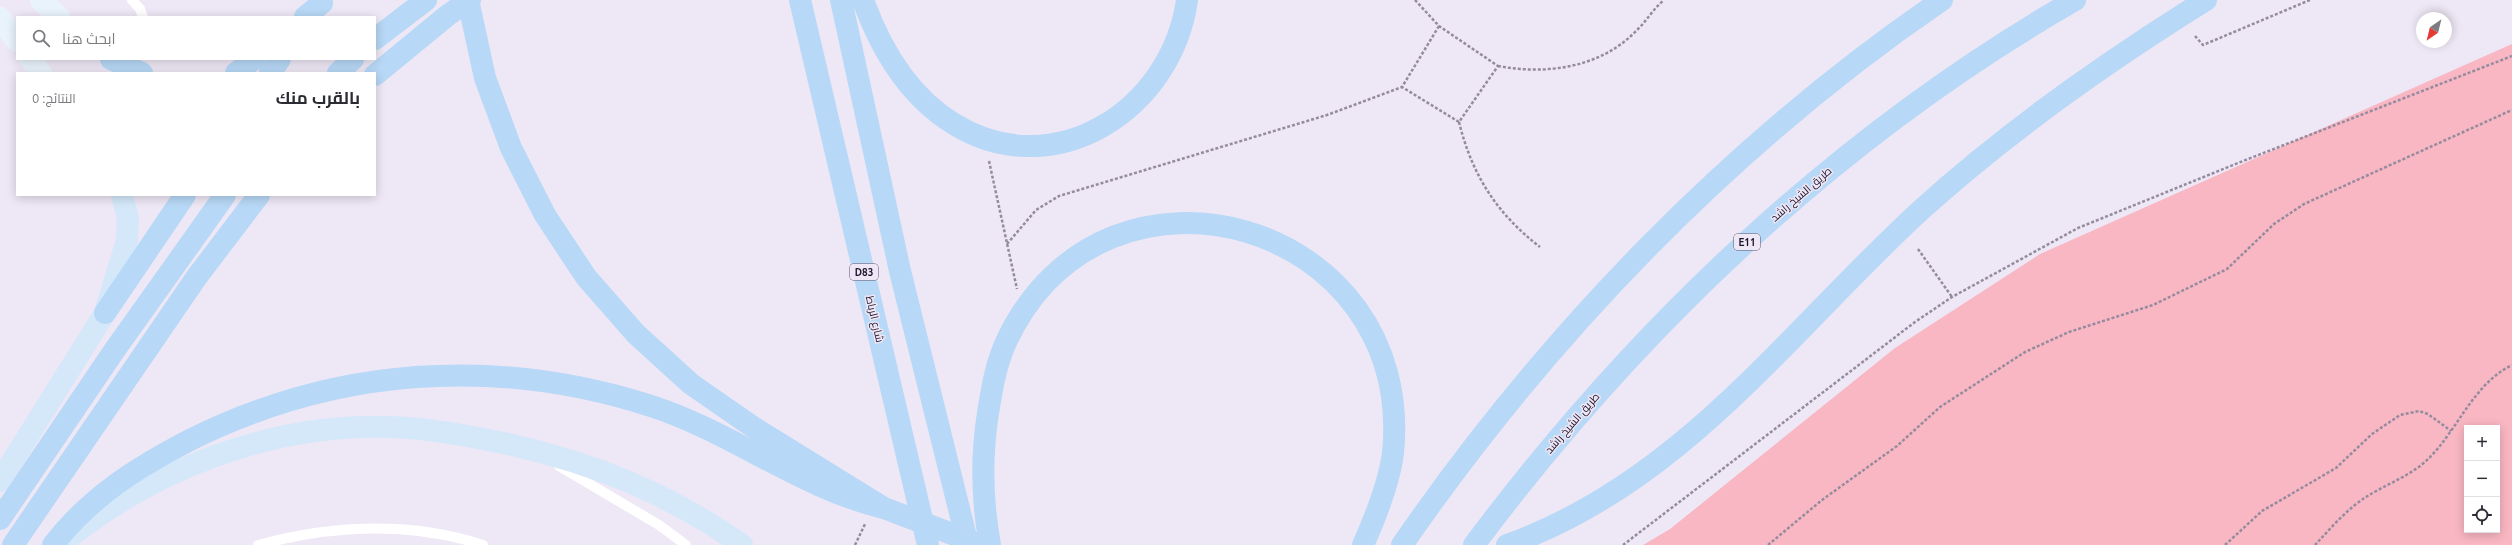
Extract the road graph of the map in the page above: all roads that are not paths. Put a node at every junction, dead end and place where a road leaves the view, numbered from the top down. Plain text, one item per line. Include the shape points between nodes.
1 (41, 0) edge
2 (132, 0) edge
3 (426, 0) edge
4 (469, 0) edge
5 (800, 0) edge
6 (841, 0) edge
7 (863, 0) edge
8 (1187, 0) edge
9 (1942, 0) edge
10 (2075, 0) edge
11 (2206, 0) edge
12 (319, 6) edge
13 (58, 16) edge
14 (143, 16) edge
15 (306, 16) edge
16 (0, 18) edge
17 (376, 38) edge
18 (16, 40) edge
19 (31, 60) edge
20 (111, 60) edge
21 (112, 60) edge
22 (253, 60) edge
23 (279, 60) edge
24 (352, 60) edge
25 (39, 72) edge
26 (123, 72) edge
27 (140, 72) edge
28 (237, 72) edge
29 (271, 72) edge
30 (339, 72) edge
31 (376, 74) edge
32 (122, 196) edge
33 (185, 196) edge
34 (224, 196) edge
35 (258, 196) edge
36 (105, 313) junction
37 (525, 448) junction
38 (0, 481) edge
39 (875, 514) junction
40 (0, 519) edge
41 (13, 545) edge
42 (53, 545) edge
43 (60, 545) edge
44 (258, 545) edge
45 (483, 545) edge
46 (686, 545) edge
47 (742, 545) edge
48 (928, 545) edge
49 (968, 545) edge
50 (982, 545) edge
51 (990, 545) edge
52 (1363, 545) edge
53 (1402, 545) edge
54 (1474, 545) edge
55 (1507, 545) edge

1 - 13 street
2 - 14 lane
3 - 17 highway
4 - 31 highway via 448,14
4 - 39 highway via 485,78 511,148 545,215 586,277 636,334 692,384
5 - 48 highway, شارع الرباط / D83
6 - 49 highway via 900,271
7 - 8 highway via 873,27 891,60 919,96 955,124 983,137 1020,145 1043,145 1073,139 1108,124 1127,111 1158,78 1179,38
9 - 53 highway via 1845,71 1781,125 1657,239 1542,363 1480,439
10 - 54 highway, طريق الشيخ راشد / E11 via 1987,54 1921,99 1857,147 1736,251 1618,370 1570,424
11 - 55 highway via 2129,48 2063,94 1987,153 1920,211 1724,407 1657,461 1593,506
12 - 15 highway
16 - 18 street
19 - 25 street
20 - 26 street
21 - 27 highway
22 - 28 highway
23 - 29 highway
24 - 30 highway
32 - 36 main road via 128,219 127,240
33 - 36 highway
34 - 40 highway via 118,345
35 - 41 highway via 196,278
36 - 38 main road
37 - 43 main road via 461,434 388,427 316,431 260,443 189,466 136,492 86,524
37 - 46 lane via 659,524
37 - 47 main road via 592,466 655,492
39 - 42 highway via 861,503 825,489 705,428 653,407 600,392 545,381 435,375 380,380 325,390 272,405 220,425 128,475 80,514
39 - 50 highway
44 - 45 lane via 336,530 383,529 429,532
51 - 52 highway via 984,515 984,438 996,371 1007,341 1022,313 1042,287 1092,248 1122,235 1153,226 1191,223 1217,224 1248,231 1279,242 1306,258 1332,279 1353,303 1370,330 1384,360 1392,391 1395,423 1393,455 1381,500

